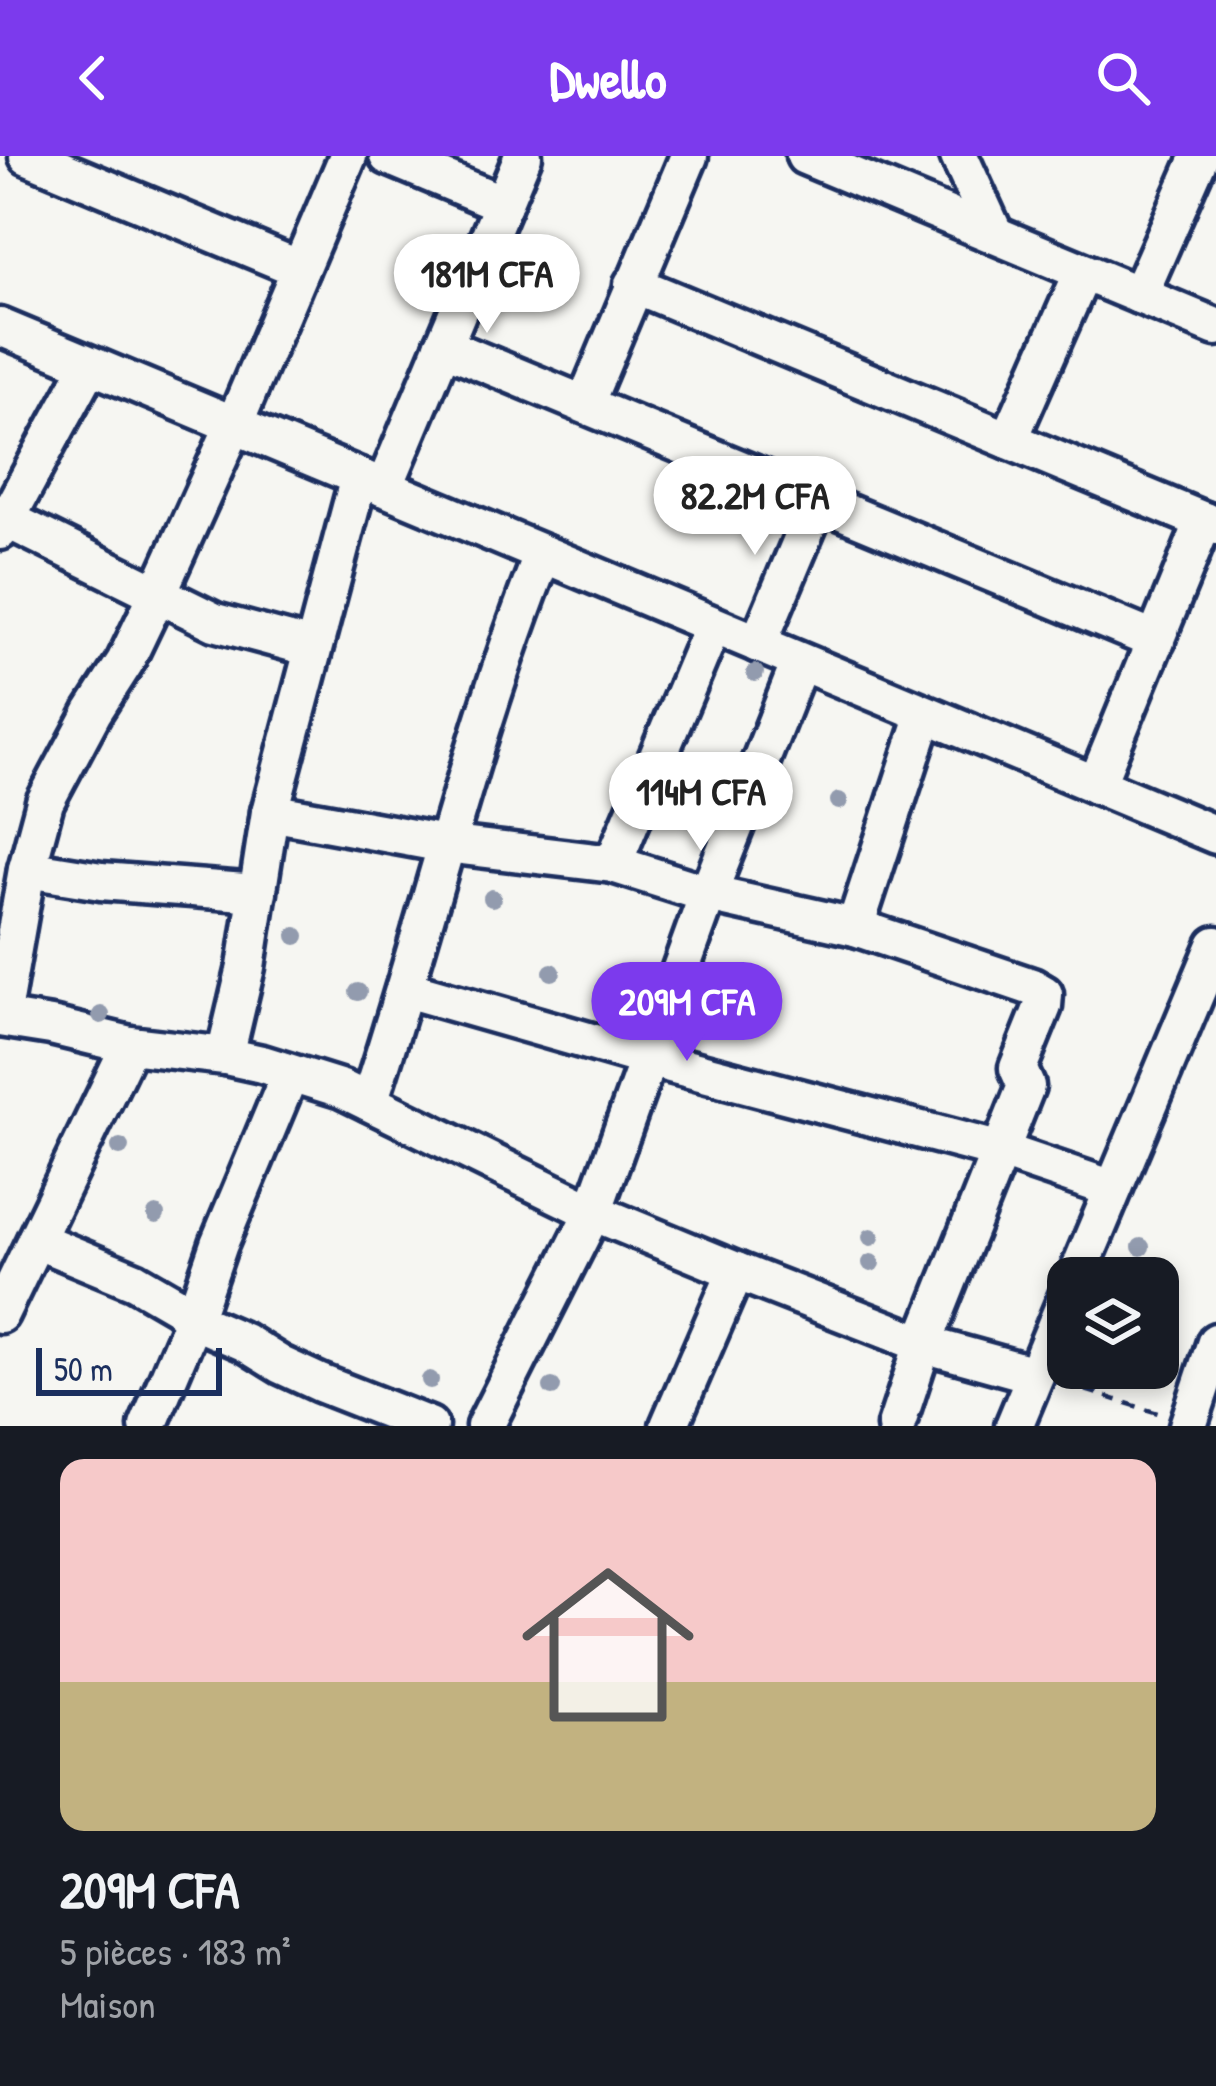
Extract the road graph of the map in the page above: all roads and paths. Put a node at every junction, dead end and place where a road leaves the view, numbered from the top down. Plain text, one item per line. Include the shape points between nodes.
1 (28, 156) edge
2 (348, 156) edge
3 (388, 156) edge
4 (524, 156) edge
5 (689, 156) edge
6 (805, 156) edge
7 (959, 156) edge
8 (1198, 162) edge
9 (503, 204) junction
10 (995, 235) junction
11 (300, 269) junction
12 (1083, 272) junction
13 (633, 284) junction
14 (1138, 295) junction
15 (0, 327) edge
16 (1216, 327) edge
17 (443, 346) junction
18 (90, 365) junction
19 (585, 404) junction
20 (234, 425) junction
21 (1009, 440) junction
22 (371, 483) junction
23 (818, 501) junction
24 (2, 522) edge
25 (1210, 524) edge
26 (543, 554) junction
27 (158, 593) junction
28 (713, 625) junction
29 (1156, 641) junction
30 (758, 644) junction
31 (312, 648) junction
32 (800, 662) junction
33 (925, 714) junction
34 (1096, 785) junction
35 (270, 812) junction
36 (1216, 835) edge
37 (446, 844) junction
38 (613, 864) junction
39 (27, 868) junction
40 (258, 893) junction
41 (708, 894) junction
42 (855, 927) junction
43 (1216, 944) edge
44 (406, 989) junction
45 (1, 1018) edge
46 (130, 1045) junction
47 (225, 1056) junction
48 (651, 1059) junction
49 (290, 1073) junction
50 (368, 1102) junction
51 (1001, 1151) junction
52 (1113, 1189) junction
53 (593, 1212) junction
54 (36, 1240) junction
55 (1085, 1257) edge
56 (736, 1271) junction
57 (0, 1314) edge
58 (193, 1320) junction
59 (1216, 1342) edge
60 (922, 1345) junction
61 (1047, 1346) edge
62 (1035, 1375) junction
63 (1189, 1424) edge
64 (148, 1426) edge
65 (428, 1426) edge
66 (485, 1426) edge
67 (669, 1426) edge
68 (896, 1426) edge
69 (1013, 1426) edge

1 - 11 street
2 - 11 street
3 - 9 street
4 - 9 street
5 - 13 street
6 - 10 street
7 - 10 street
8 - 14 street
9 - 17 street
10 - 12 street
11 - 20 street
12 - 14 street
12 - 21 street
13 - 19 street
13 - 21 street
14 - 16 street
15 - 18 street
17 - 19 street
17 - 22 street
18 - 20 street
18 - 24 street
19 - 23 street
20 - 22 street
20 - 27 street
21 - 25 street
22 - 26 street
22 - 31 street
23 - 29 street
23 - 30 street
24 - 27 street
25 - 29 street
26 - 28 street
26 - 37 street
27 - 31 street via 215,622
27 - 39 street via 45,802
28 - 30 street
28 - 38 street
29 - 34 street
30 - 32 street
31 - 35 street
32 - 33 street
32 - 41 street
33 - 34 street
33 - 42 street
34 - 36 street
35 - 37 street
35 - 40 street
37 - 38 street
37 - 44 street
38 - 41 street
39 - 40 street
39 - 45 street
40 - 47 street
41 - 42 street
41 - 48 street
42 - 51 street via 1044,994 1018,1068 1026,1086
43 - 52 street
44 - 48 street
44 - 50 street
45 - 46 street
46 - 47 street
46 - 54 street
47 - 49 street
48 - 51 street
48 - 53 street
49 - 50 street
49 - 58 street
50 - 53 street
51 - 52 street
51 - 60 street
52 - 55 street
53 - 56 street
53 - 66 street
54 - 57 street
54 - 58 street via 135,1281
56 - 60 street
56 - 67 street
58 - 64 street
58 - 65 street
59 - 63 street
60 - 62 street
60 - 68 street
61 - 62 street
62 - 63 path
62 - 69 street

